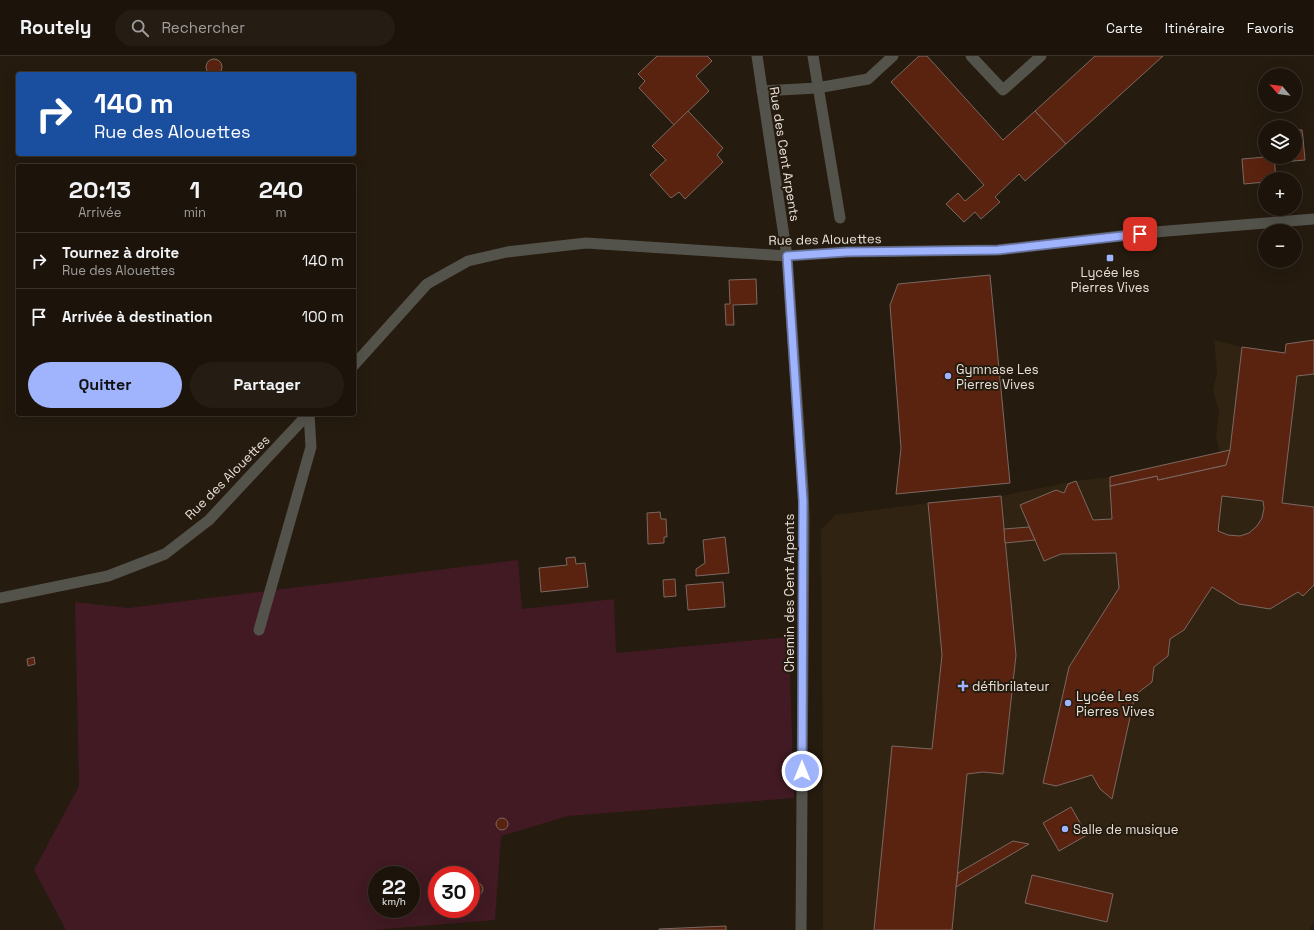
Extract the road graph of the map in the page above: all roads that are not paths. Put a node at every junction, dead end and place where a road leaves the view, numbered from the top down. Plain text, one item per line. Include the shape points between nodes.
1 (757, 56) edge
2 (813, 56) edge
3 (893, 56) edge
4 (971, 56) edge
5 (1041, 56) edge
6 (817, 88) junction
7 (762, 91) junction
8 (840, 218) dead end
9 (1314, 219) edge
10 (787, 256) junction
11 (356, 363) edge
12 (306, 416) edge
13 (308, 416) edge
14 (0, 598) edge
15 (259, 630) dead end
16 (801, 930) edge

1 - 7 street, Rue des Cent Arpents
2 - 6 street
3 - 6 street via 868,79
4 - 5 street via 1003,90
6 - 7 street
6 - 8 street
7 - 10 street, Rue des Cent Arpents
9 - 10 street, Rue des Alouettes via 1155,232 998,250 847,252
10 - 11 street, Rue des Alouettes via 586,243 507,252 468,261 427,284
10 - 16 street, Chemin des Cent Arpents via 804,506
12 - 14 street, Rue des Alouettes via 209,520 165,554 108,576
13 - 15 street via 311,447

